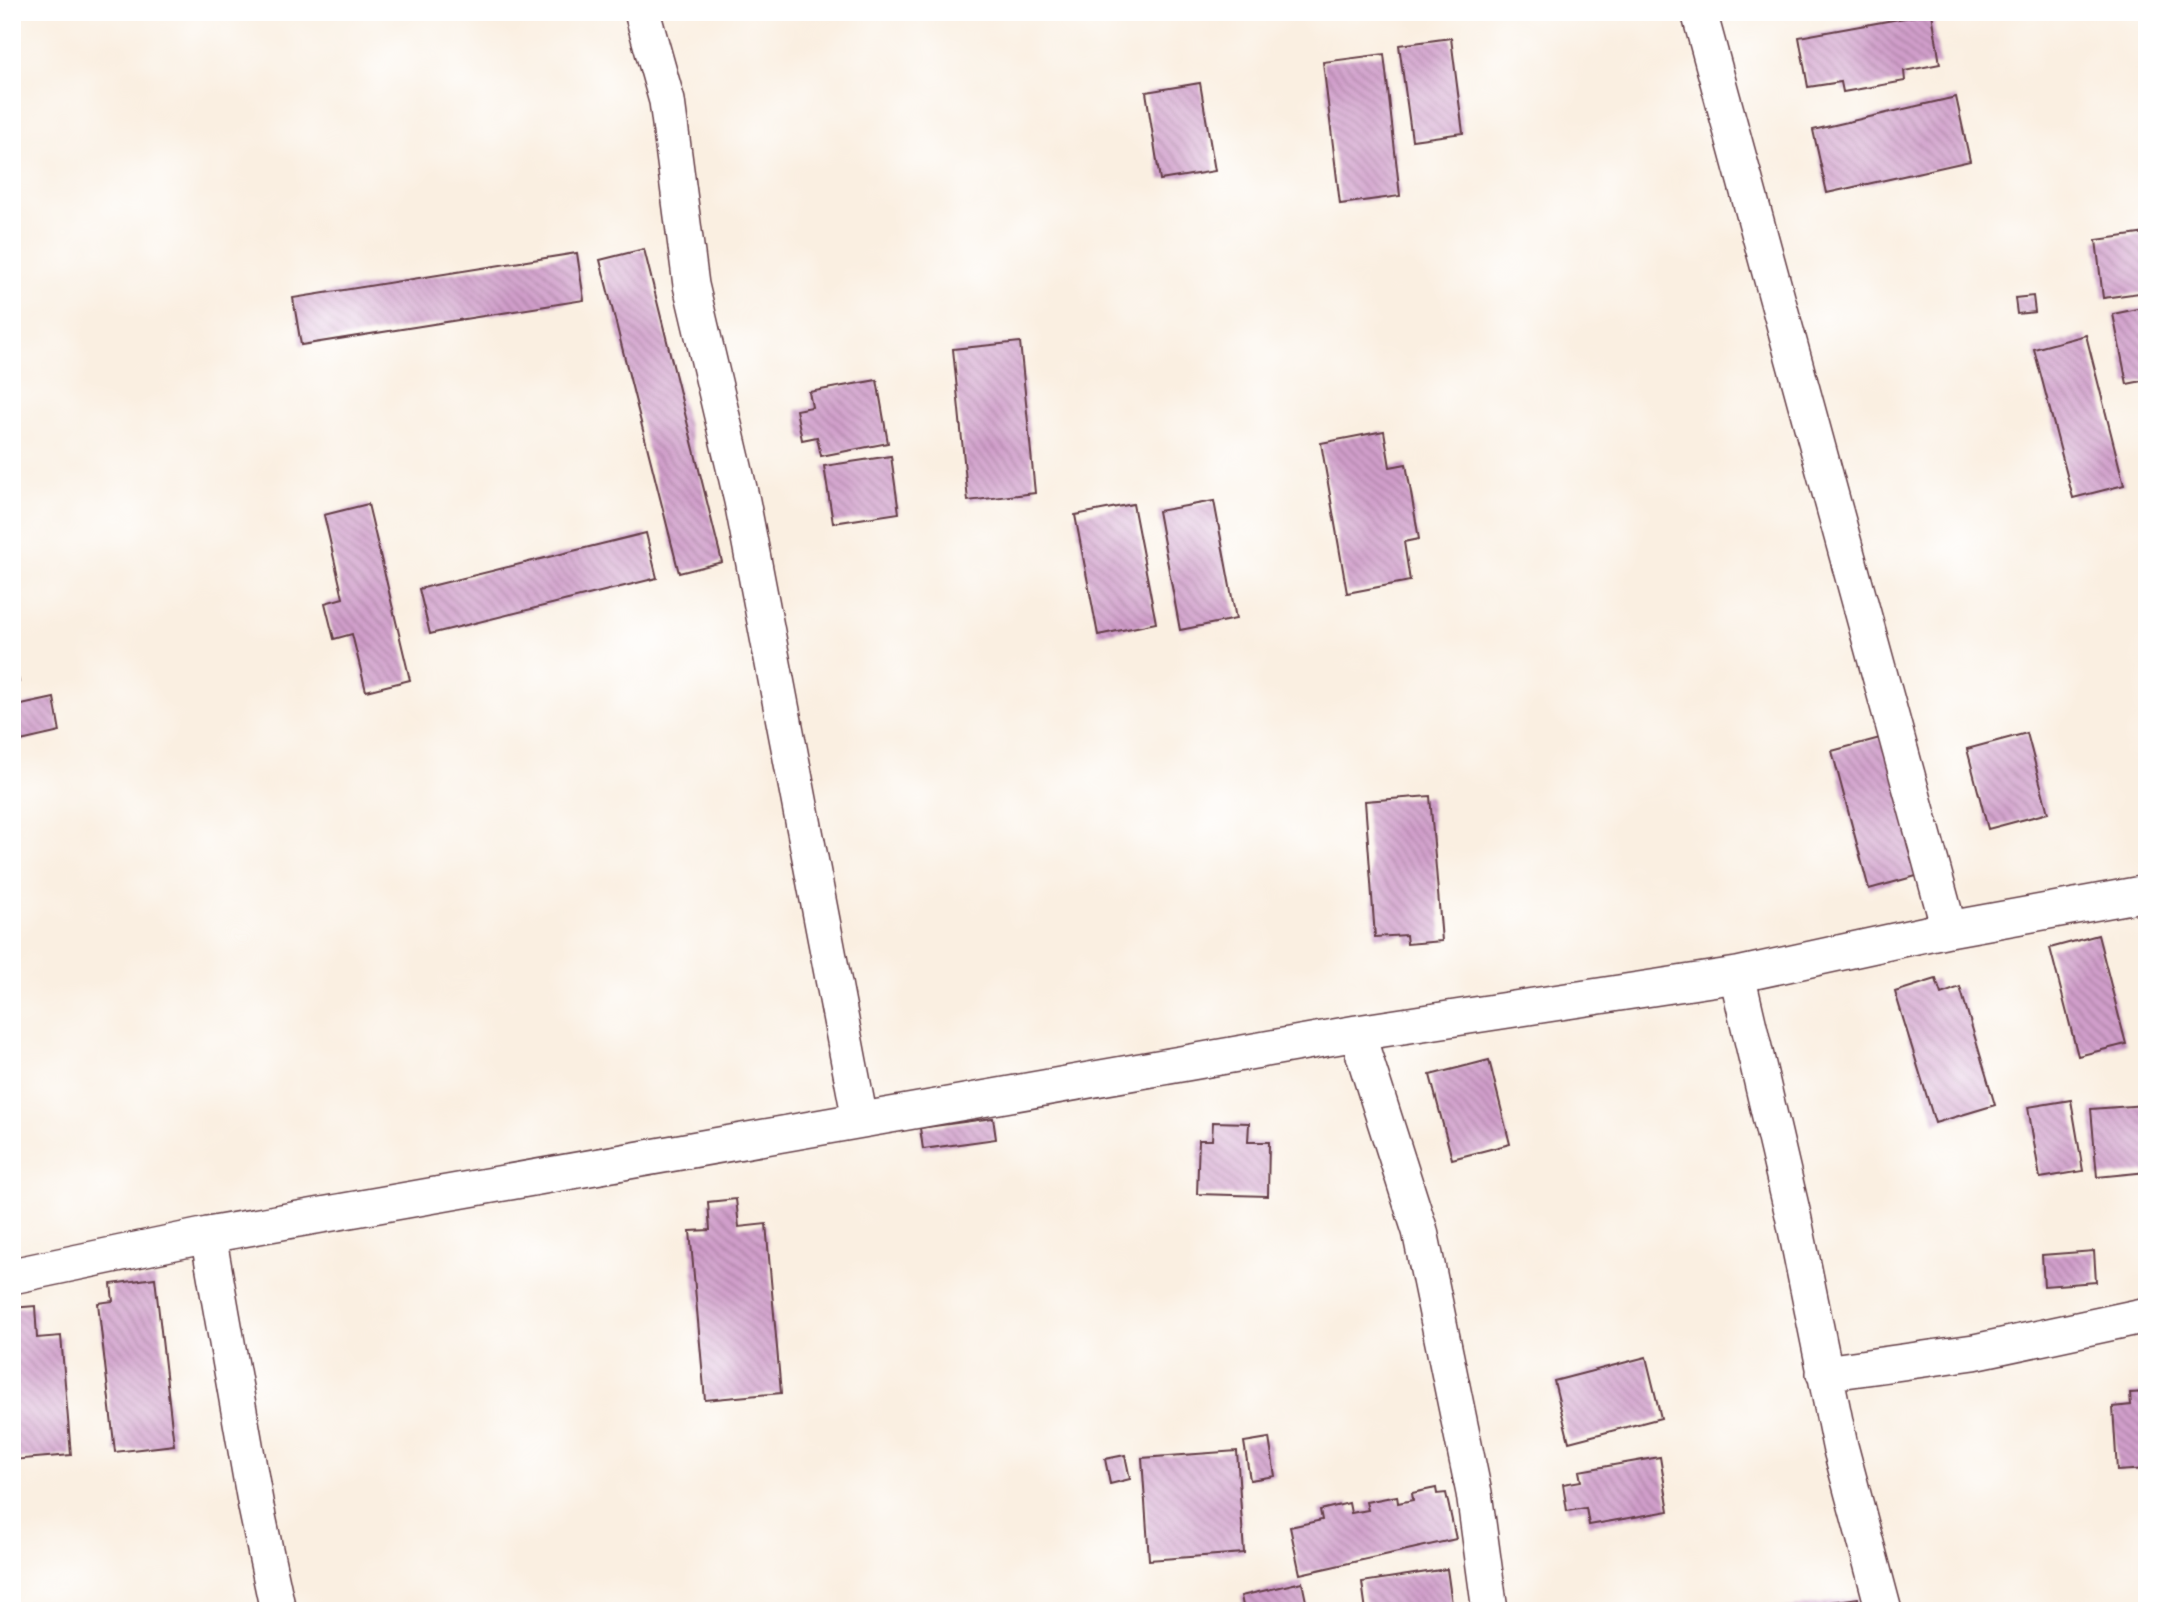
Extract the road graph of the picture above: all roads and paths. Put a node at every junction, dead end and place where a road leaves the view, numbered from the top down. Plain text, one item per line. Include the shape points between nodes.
1 (642, 12) edge
2 (1699, 12) edge
3 (2147, 893) edge
4 (1949, 929) junction
5 (1737, 975) junction
6 (1357, 1033) junction
7 (860, 1120) junction
8 (208, 1235) junction
9 (12, 1276) edge
10 (2147, 1315) edge
11 (1825, 1373) junction
12 (278, 1611) edge
13 (1490, 1611) edge
14 (1884, 1611) edge

1 - 7 street via 667,100 691,285 742,501
2 - 4 street
3 - 4 street
4 - 5 street
5 - 6 street
5 - 11 street
6 - 7 street
6 - 13 street via 1419,1231 1474,1493
7 - 8 street
8 - 9 street
8 - 12 street
10 - 11 street via 1974,1352
11 - 14 street via 1839,1446

